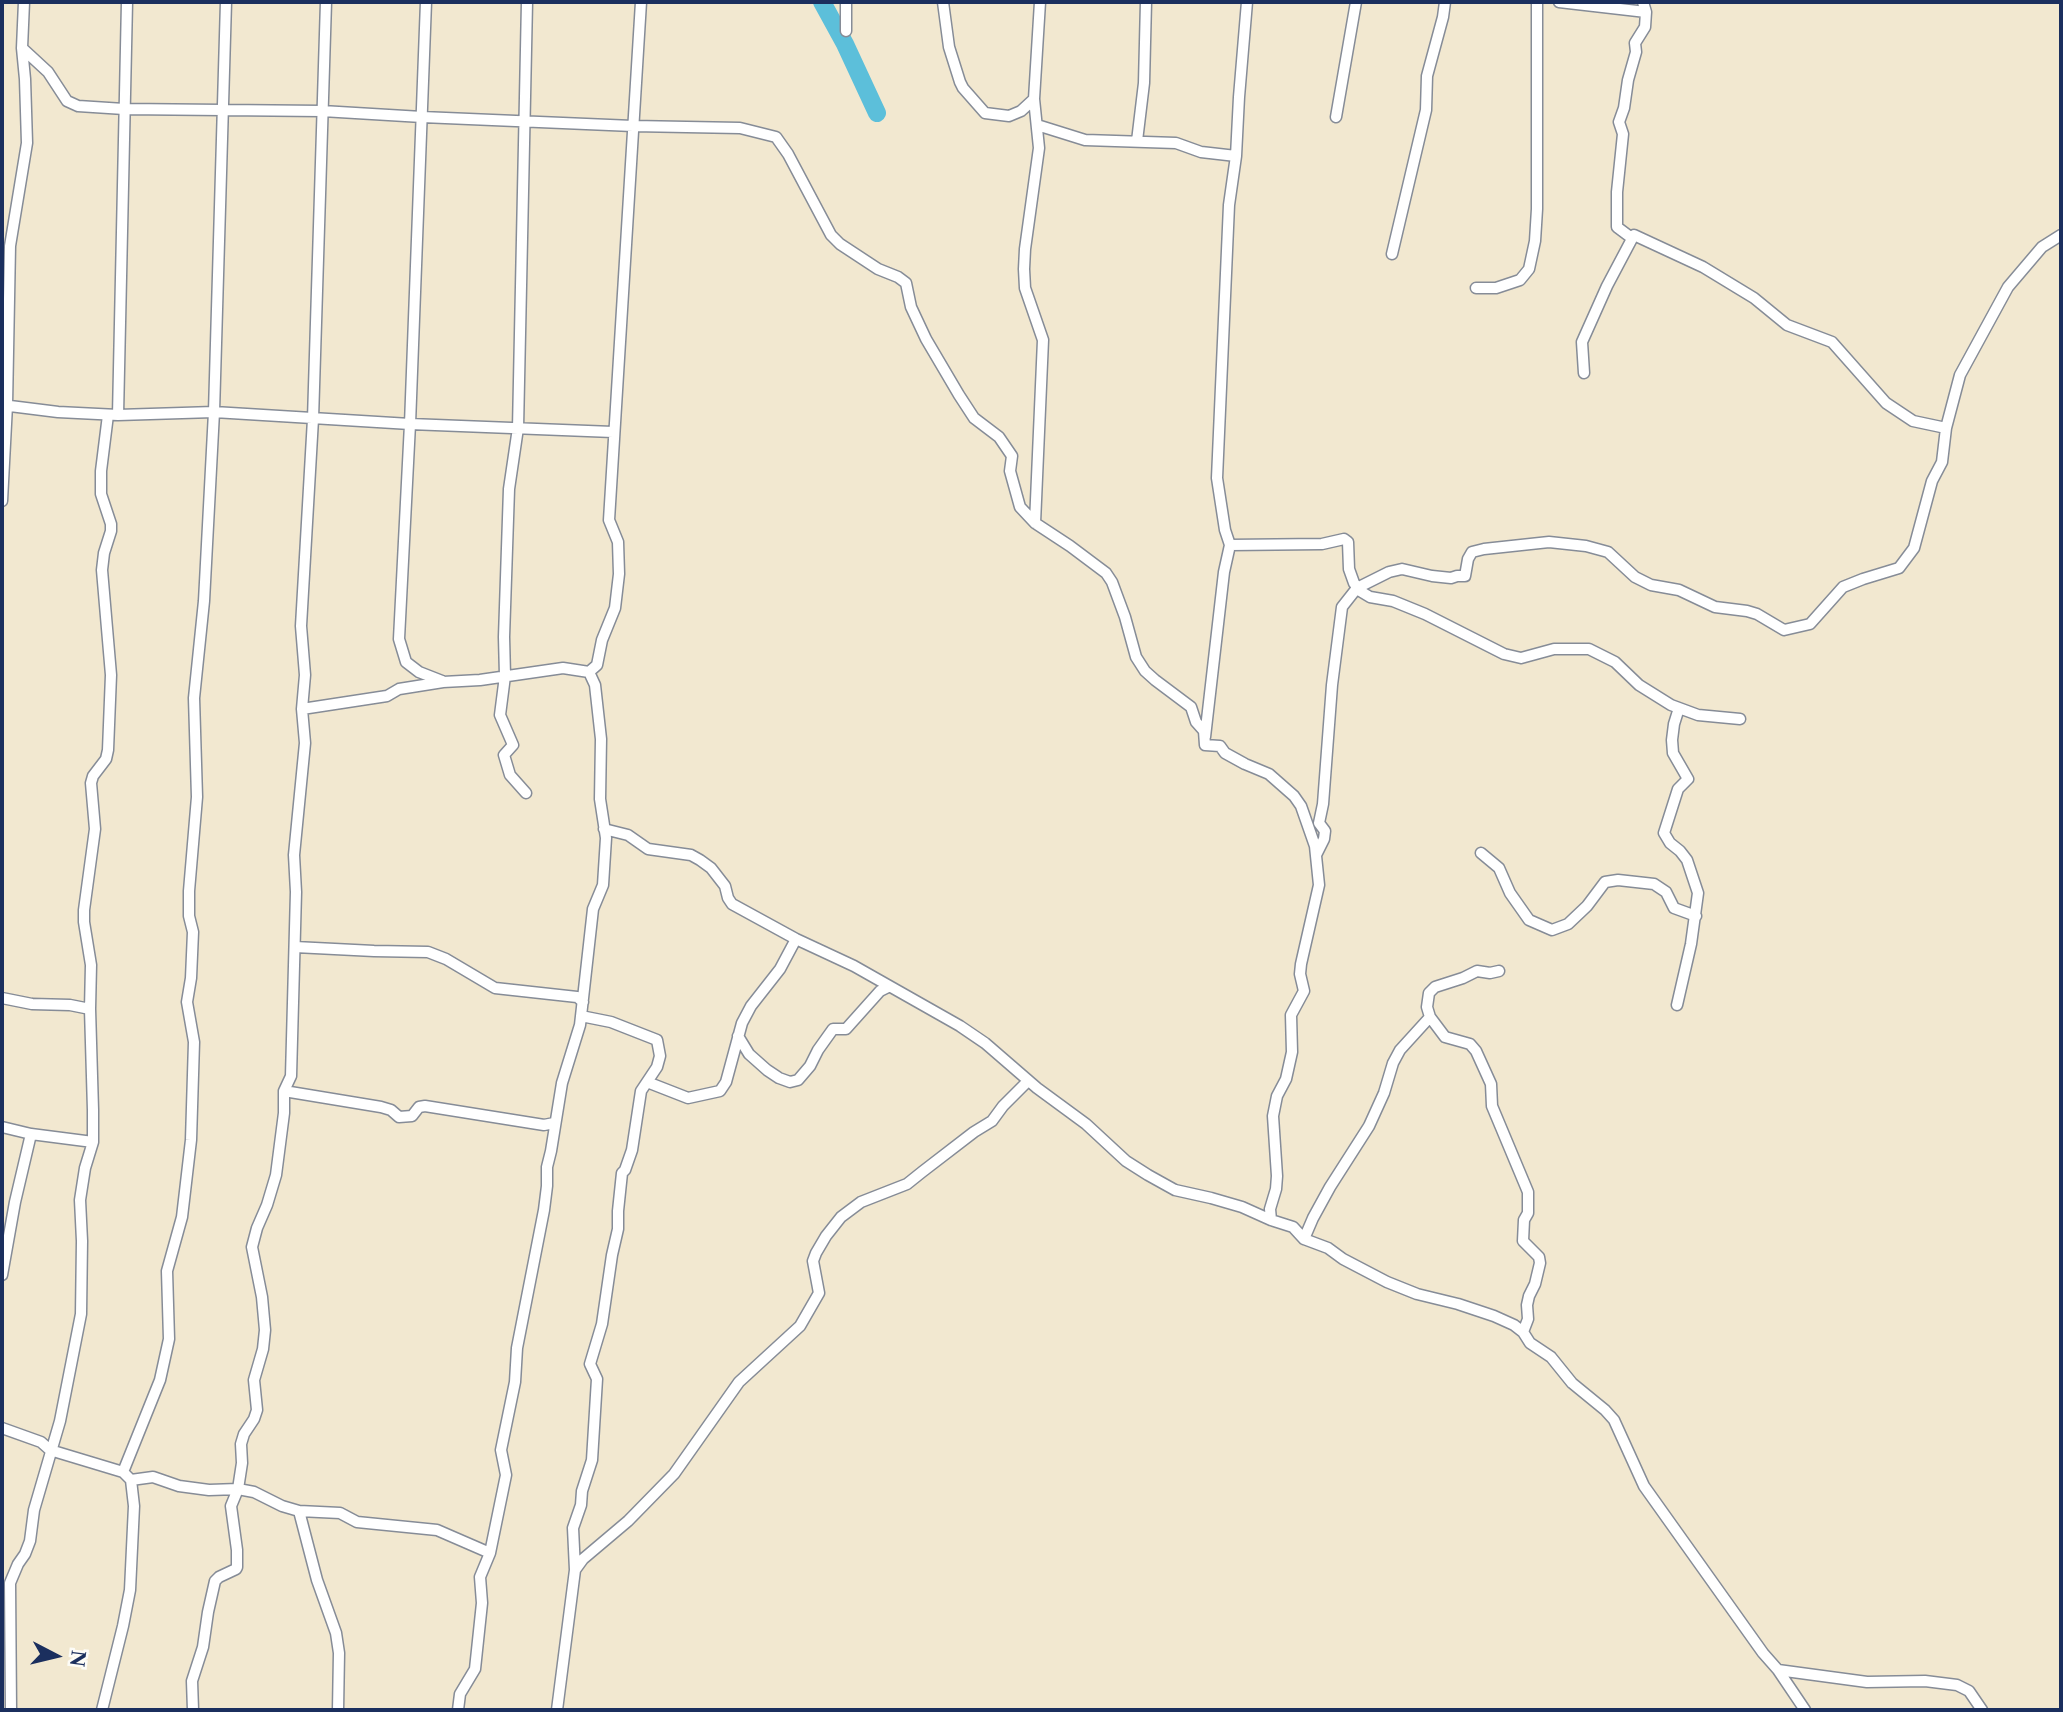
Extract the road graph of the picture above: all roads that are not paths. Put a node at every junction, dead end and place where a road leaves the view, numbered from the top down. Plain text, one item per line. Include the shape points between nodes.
1 (24, 2) edge
2 (127, 2) edge
3 (226, 2) edge
4 (326, 2) edge
5 (426, 2) edge
6 (527, 2) edge
7 (641, 2) edge
8 (846, 2) edge
9 (943, 2) edge
10 (1040, 2) edge
11 (1146, 2) edge
12 (1247, 2) edge
13 (1356, 2) edge
14 (1445, 2) edge
15 (1537, 2) edge
16 (1559, 2) edge
17 (1644, 7) edge
18 (846, 31) dead end
19 (22, 48) junction
20 (1034, 99) junction
21 (124, 110) junction
22 (222, 111) junction
23 (322, 111) junction
24 (422, 117) junction
25 (1336, 117) dead end
26 (523, 120) junction
27 (1037, 125) junction
28 (633, 126) junction
29 (1137, 141) junction
30 (1236, 156) junction
31 (2061, 235) edge
32 (1633, 237) junction
33 (1392, 254) dead end
34 (1476, 288) dead end
35 (1584, 373) dead end
36 (4, 405) edge
37 (214, 412) junction
38 (113, 415) junction
39 (313, 419) junction
40 (410, 424) junction
41 (518, 428) junction
42 (1946, 428) junction
43 (613, 432) junction
44 (2, 501) edge
45 (1035, 523) junction
46 (1230, 545) junction
47 (1357, 587) junction
48 (589, 672) junction
49 (505, 676) junction
50 (443, 682) junction
51 (1679, 708) junction
52 (302, 709) junction
53 (1740, 719) dead end
54 (1205, 745) junction
55 (526, 793) dead end
56 (604, 828) junction
57 (1481, 853) dead end
58 (1316, 855) junction
59 (1696, 916) junction
60 (796, 939) junction
61 (295, 947) junction
62 (1499, 971) dead end
63 (888, 987) junction
64 (2, 998) edge
65 (583, 1002) junction
66 (1677, 1005) dead end
67 (90, 1009) junction
68 (581, 1016) junction
69 (1430, 1017) junction
70 (738, 1036) junction
71 (1028, 1081) junction
72 (647, 1082) junction
73 (284, 1091) junction
74 (554, 1123) junction
75 (2, 1127) edge
76 (30, 1134) junction
77 (93, 1142) junction
78 (1272, 1220) junction
79 (1304, 1239) junction
80 (2, 1275) edge
81 (1523, 1332) junction
82 (2, 1428) edge
83 (50, 1450) junction
84 (127, 1476) junction
85 (238, 1489) junction
86 (299, 1511) junction
87 (490, 1553) junction
88 (575, 1570) junction
89 (1778, 1670) junction
90 (10, 1710) edge
91 (102, 1710) edge
92 (193, 1710) edge
93 (338, 1710) edge
94 (458, 1710) edge
95 (557, 1710) edge
96 (1805, 1710) edge
97 (1982, 1710) edge

1 - 19 street
2 - 21 street
3 - 22 street
4 - 23 street
5 - 24 street
6 - 26 street
7 - 28 street
8 - 18 street
9 - 20 street via 960,82 985,113 1009,116
10 - 20 street
11 - 29 street
12 - 30 street
13 - 25 street
14 - 33 street via 1427,76 1426,110
15 - 34 street via 1535,242 1529,269 1520,280 1496,288
16 - 17 street
17 - 32 street via 1644,31 1635,43 1619,122 1623,137 1617,227
19 - 21 street via 48,72 67,101
19 - 36 street via 27,143 10,246
20 - 27 street
21 - 22 street
21 - 38 street
22 - 23 street
22 - 37 street
23 - 24 street
23 - 39 street
24 - 26 street
24 - 40 street
26 - 28 street
26 - 41 street
27 - 29 street via 1085,140
27 - 45 street via 1039,148 1024,269 1025,288 1043,340
28 - 43 street
28 - 45 street via 740,128 776,137 831,235 878,270 906,283 926,339 959,395 974,418 999,437 1012,456 1010,471 1020,507
29 - 30 street via 1177,143
30 - 46 street via 1228,205 1217,478
31 - 42 street via 2042,247 2008,287 1960,375
32 - 35 street via 1582,342
32 - 42 street via 1703,267 1787,325 1832,342 1886,403 1913,421
36 - 38 street
36 - 44 street
37 - 38 street
37 - 39 street
37 - 84 street via 194,698 197,797 187,1002 194,1042 191,1140 182,1217 167,1271 170,1339
38 - 67 street via 101,471 101,495 111,531 102,570 111,675 108,750 91,783 95,829 84,910 91,965
39 - 40 street
39 - 52 street via 301,626
40 - 41 street
40 - 50 street via 399,639 406,662
41 - 43 street
41 - 49 street via 508,509
42 - 47 street via 1942,462 1932,481 1914,548 1899,568 1843,587 1810,624 1800,628 1784,630 1757,614 1715,607 1679,590 1651,585 1608,552 1549,542 1472,552 1465,576 1432,576 1402,569
43 - 48 street via 608,520 619,551 617,597 597,665
45 - 54 street via 1107,573 1136,657 1160,685 1191,707 1204,731
46 - 47 street via 1322,544 1344,539
46 - 54 street
47 - 51 street via 1370,597 1425,614 1504,654 1521,657 1554,649 1589,649
47 - 58 street via 1342,607 1319,823 1325,831
48 - 49 street via 563,668
48 - 56 street via 595,685 601,739
49 - 50 street
49 - 55 street via 500,715 513,745 504,755 510,775
50 - 52 street
51 - 53 street via 1698,715
51 - 59 street via 1673,753 1688,779 1678,789 1664,833 1691,869 1698,893
52 - 61 street via 305,743 294,855
54 - 58 street via 1220,746 1269,774 1294,796 1311,831
56 - 60 street via 628,835 648,849 700,860 725,886 732,904
56 - 65 street via 603,885 593,909
57 - 59 street via 1499,868 1529,920 1552,930 1568,924 1605,881 1654,884 1666,892 1674,908
58 - 78 street via 1319,885 1301,964 1304,992 1292,1014 1292,1052 1273,1116 1277,1176
59 - 66 street
60 - 63 street
60 - 70 street via 751,1006
61 - 65 street via 428,952 495,988 577,997
61 - 73 street via 291,1076
62 - 69 street via 1477,971 1435,987 1429,993
63 - 70 street via 846,1029 833,1029 797,1080 790,1082 767,1070
63 - 71 street via 960,1026
64 - 67 street
65 - 68 street
67 - 77 street
68 - 72 street via 657,1040 660,1056
68 - 74 street
69 - 79 street via 1400,1050 1370,1126
69 - 81 street via 1445,1037 1470,1044 1476,1051 1491,1084 1492,1106 1528,1192 1523,1241 1541,1263
70 - 72 street via 720,1091 688,1098
71 - 78 street via 1148,1175 1175,1190 1242,1207
71 - 88 street via 992,1121 922,1172 841,1217 816,1253 813,1261 819,1293 800,1326 738,1382 674,1474
72 - 88 street via 641,1091 632,1150 622,1173 618,1229 602,1324 590,1364 597,1379 592,1460 573,1528
73 - 74 street via 381,1107 399,1116 412,1116 425,1106
73 - 85 street via 276,1175 252,1247 265,1330 254,1380 257,1410 241,1444
74 - 87 street via 544,1210 501,1450 506,1475
75 - 76 street
76 - 77 street
76 - 80 street
77 - 83 street via 80,1200 81,1314
78 - 79 street via 1293,1227
79 - 81 street via 1387,1282 1494,1316
81 - 89 street via 1614,1420 1644,1486
82 - 83 street via 41,1442
83 - 84 street
83 - 90 street via 30,1541 10,1583
84 - 85 street via 153,1477 198,1489
84 - 91 street via 134,1506 130,1590
85 - 86 street
85 - 92 street via 231,1506 236,1568 219,1577 214,1587 192,1681
86 - 87 street via 340,1513 357,1521 437,1530
86 - 93 street via 340,1653
87 - 94 street via 480,1577 475,1669 460,1694
88 - 95 street
89 - 96 street
89 - 97 street via 1867,1682 1957,1685 1969,1691

